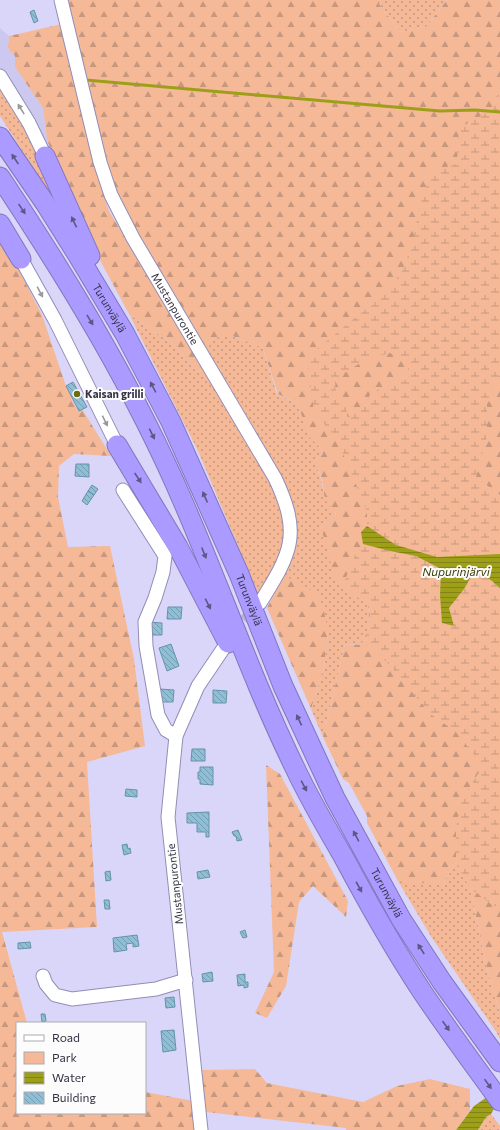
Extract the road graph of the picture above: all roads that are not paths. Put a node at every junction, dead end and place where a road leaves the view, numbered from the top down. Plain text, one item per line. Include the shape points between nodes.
1 (61, 0) edge
2 (0, 76) edge
3 (0, 137) edge
4 (45, 156) joint
5 (0, 177) edge
6 (0, 224) edge
7 (21, 259) joint
8 (125, 334) junction
9 (117, 445) joint
10 (123, 490) dead end
11 (260, 603) tunnel mouth
12 (223, 649) dead end
13 (176, 736) junction
14 (294, 768) junction
15 (43, 976) dead end
16 (186, 980) junction
17 (497, 1058) edge
18 (500, 1101) edge
19 (201, 1130) edge

1 - 11 street, Mustanpurontie via 100,162 111,195 133,238 271,471 284,498 291,535 286,557
4 -> 2 street via 30,123
8 -> 3 highway, Turunväylä via 45,203
8 -> 4 highway
5 -> 14 highway, Turunväylä via 92,324 151,432 184,504 254,678
6 - 7 highway
7 -> 9 street via 55,320
17 -> 8 highway, Turunväylä via 442,982 401,919 335,798 283,686 239,574 171,422
9 -> 14 highway via 178,547 245,679
10 - 13 street via 165,556 156,598 145,622 146,646 158,715 166,730
12 - 13 street, Mustanpurontie via 198,686
13 - 16 street, Mustanpurontie via 168,817
14 -> 18 highway, Turunväylä via 384,931 424,994
15 - 16 street via 55,995 72,999 156,989
16 - 19 street, Mustanpurontie

